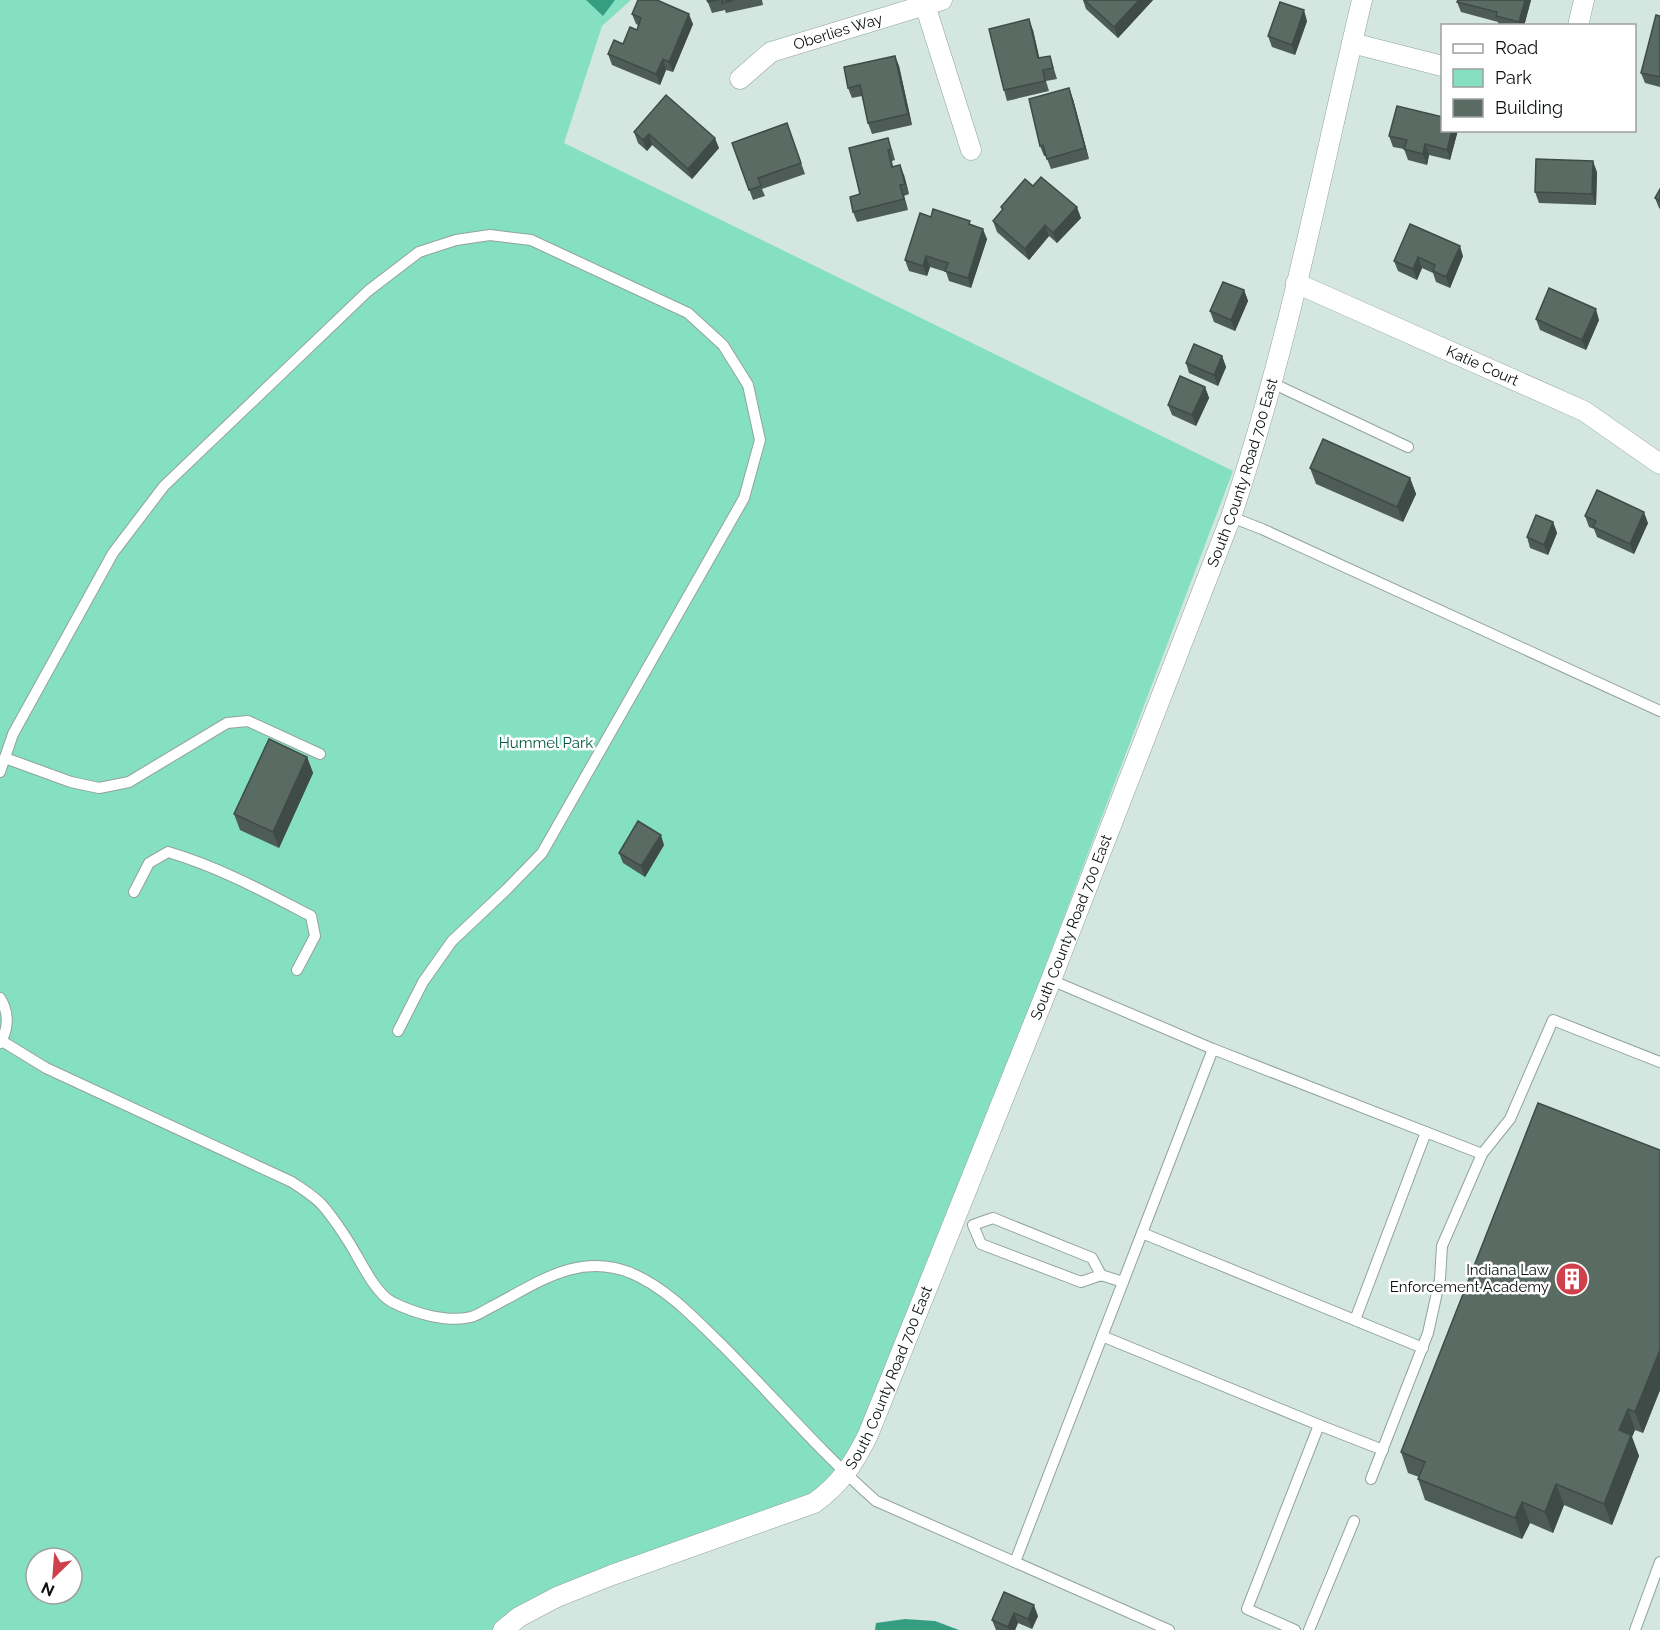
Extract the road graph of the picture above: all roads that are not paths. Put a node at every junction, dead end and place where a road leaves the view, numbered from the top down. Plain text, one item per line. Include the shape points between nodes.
1 (1362, 0) edge
2 (1584, 0) edge
3 (934, 2) edge
4 (1578, 24) edge
5 (1352, 44) junction
6 (1441, 66) edge
7 (740, 79) dead end
8 (971, 150) dead end
9 (1296, 283) junction
10 (1272, 382) junction
11 (1408, 447) dead end
12 (1660, 464) edge
13 (1231, 517) junction
14 (1660, 711) edge
15 (320, 754) dead end
16 (5, 758) junction
17 (0, 772) edge
18 (134, 892) dead end
19 (297, 970) dead end
20 (1051, 980) junction
21 (0, 998) edge
22 (400, 1026) dead end
23 (1, 1042) edge
24 (1213, 1049) junction
25 (1660, 1062) edge
26 (1426, 1132) junction
27 (1482, 1154) junction
28 (964, 1221) junction
29 (1142, 1233) junction
30 (1101, 1275) junction
31 (1123, 1282) junction
32 (1355, 1320) junction
33 (1102, 1336) junction
34 (1423, 1348) junction
35 (1319, 1425) junction
36 (1383, 1450) junction
37 (846, 1474) junction
38 (1371, 1479) dead end
39 (1354, 1521) dead end
40 (1015, 1562) junction
41 (1660, 1563) edge
42 (503, 1630) edge
43 (1169, 1630) edge
44 (1295, 1630) edge
45 (1309, 1630) edge
46 (1635, 1630) edge

1 - 5 street, South County Road 700 East
2 - 4 street
3 - 7 street, Oberlies Way via 771,52
3 - 8 street
5 - 6 street
5 - 9 street, South County Road 700 East
9 - 10 street, South County Road 700 East
9 - 12 street, Katie Court via 1584,411
10 - 11 lane
10 - 13 street, South County Road 700 East
13 - 14 lane
13 - 20 street, South County Road 700 East
15 - 16 lane via 248,721 227,723 129,782 99,788
16 - 17 lane
16 - 22 lane via 13,734 113,553 164,486 368,291 419,252 456,240 490,235 531,240 688,313 723,345 748,385 760,440 744,498 542,853 452,941 423,982
18 - 19 lane via 149,862 168,852 199,861 258,888 311,916 315,936
20 - 24 lane
20 - 28 street, South County Road 700 East
21 - 23 lane via 7,1016
23 - 37 lane via 46,1068 292,1182 322,1204 389,1301 417,1312 447,1318 471,1317 540,1280 572,1268 602,1267 629,1272 653,1284 683,1307
24 - 26 lane
24 - 29 lane
25 - 27 lane via 1553,1020 1510,1119
26 - 27 lane
26 - 32 lane
27 - 34 lane via 1442,1246 1440,1279
28 - 30 lane via 993,1218 1092,1258
28 - 30 lane via 981,1244 1081,1282
28 - 37 street, South County Road 700 East via 868,1435
29 - 31 lane
29 - 32 lane
30 - 31 lane
31 - 33 lane
32 - 34 lane
33 - 35 lane
33 - 40 lane
34 - 36 lane
35 - 36 lane
35 - 44 lane via 1247,1609
36 - 38 lane
37 - 40 lane via 876,1501
37 - 42 street, South County Road 700 East via 828,1494 807,1506 568,1592
39 - 45 lane
40 - 43 lane
41 - 46 lane

